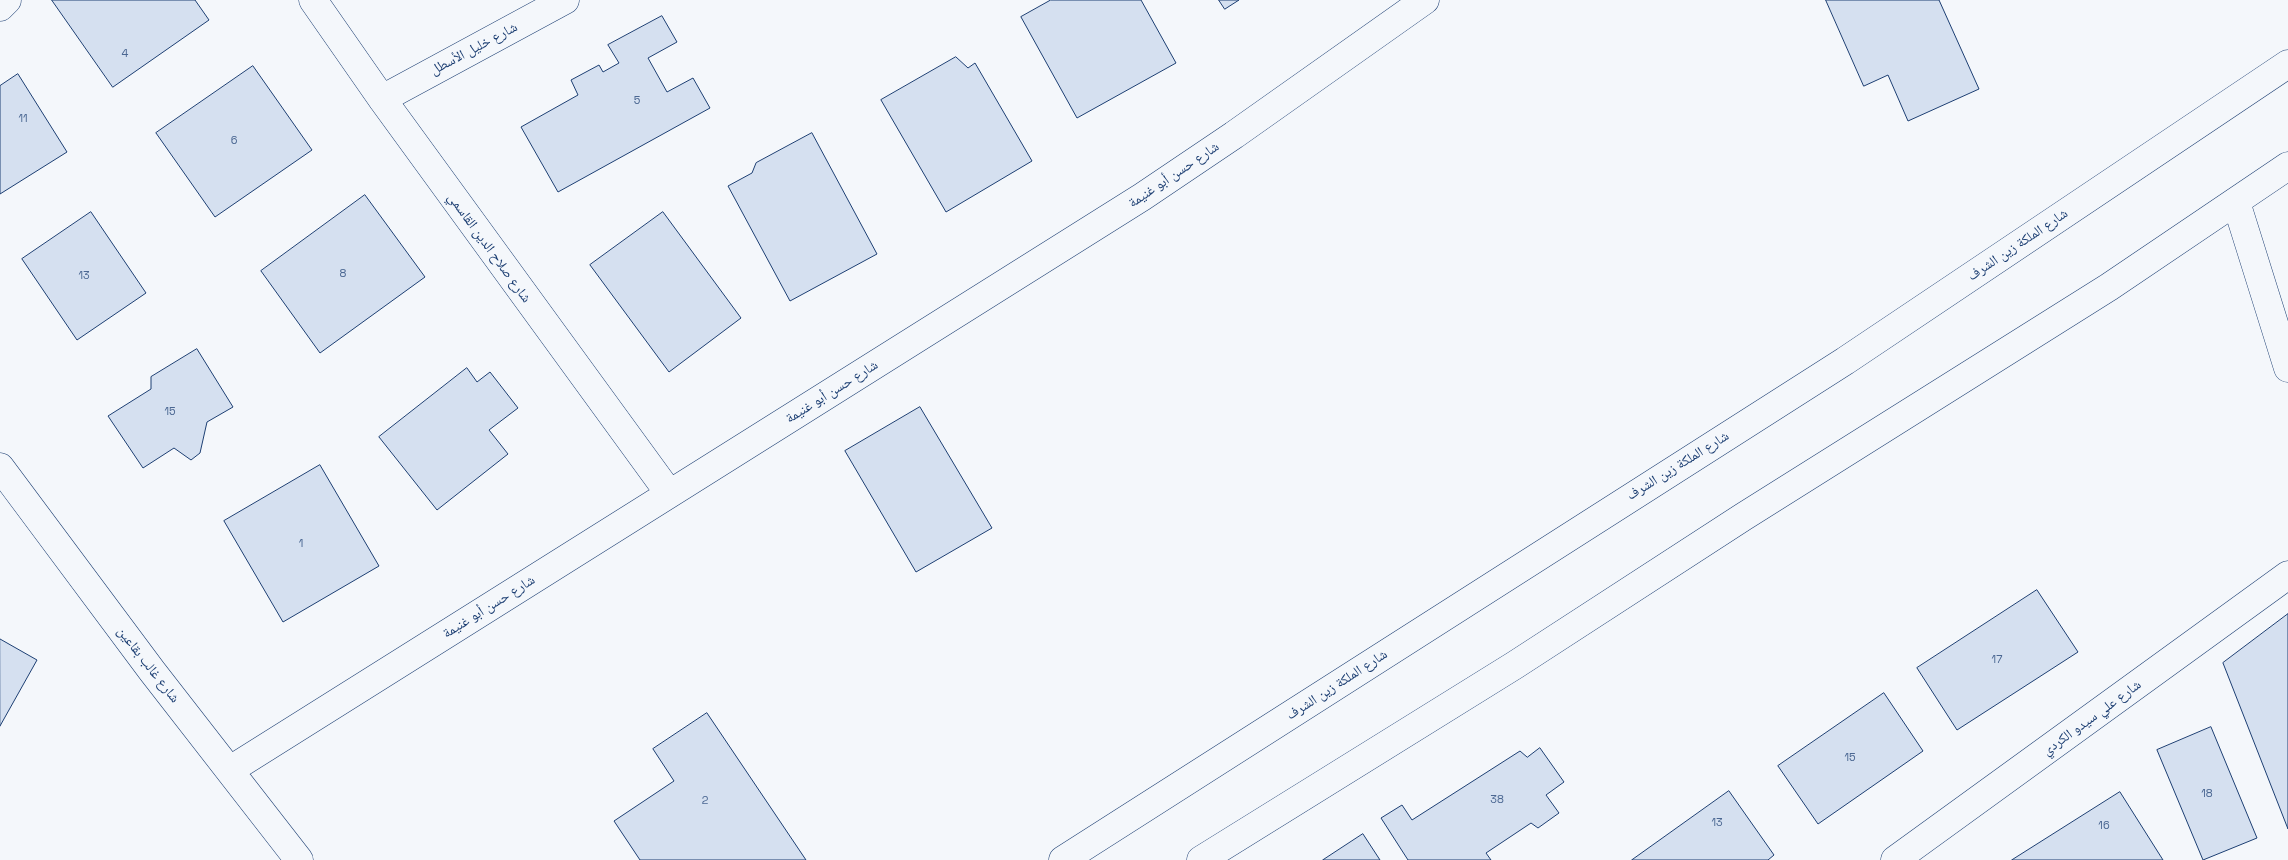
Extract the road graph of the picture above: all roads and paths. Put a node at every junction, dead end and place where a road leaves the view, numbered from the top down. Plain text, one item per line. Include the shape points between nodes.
1 (7, 0) edge
2 (313, 0) edge
3 (566, 0) edge
4 (1425, 0) edge
5 (0, 7) edge
6 (2288, 64) edge
7 (382, 99) junction
8 (2288, 166) edge
9 (2236, 202) junction
10 (2288, 368) edge
11 (0, 468) edge
12 (668, 494) junction
13 (2288, 575) edge
14 (230, 770) junction
15 (299, 860) edge
16 (1063, 860) edge
17 (1201, 860) edge
18 (1896, 860) edge

1 - 5 street
2 - 7 street, شارع صلاح الدين القاسمي
3 - 7 street, شارع خليل الأسطل
4 - 12 street, شارع حسن أبو غنيمة via 1142,197
6 - 16 street, شارع الملكة زين الشرف via 1845,361
7 - 12 street, شارع صلاح الدين القاسمي
8 - 9 street
9 - 10 street
9 - 17 street via 2109,287
11 - 14 street, شارع غالب بقاعين
12 - 14 street, شارع حسن أبو غنيمة
13 - 18 street, شارع علي سيدو الكردي
14 - 15 street, شارع غالب بقاعين

